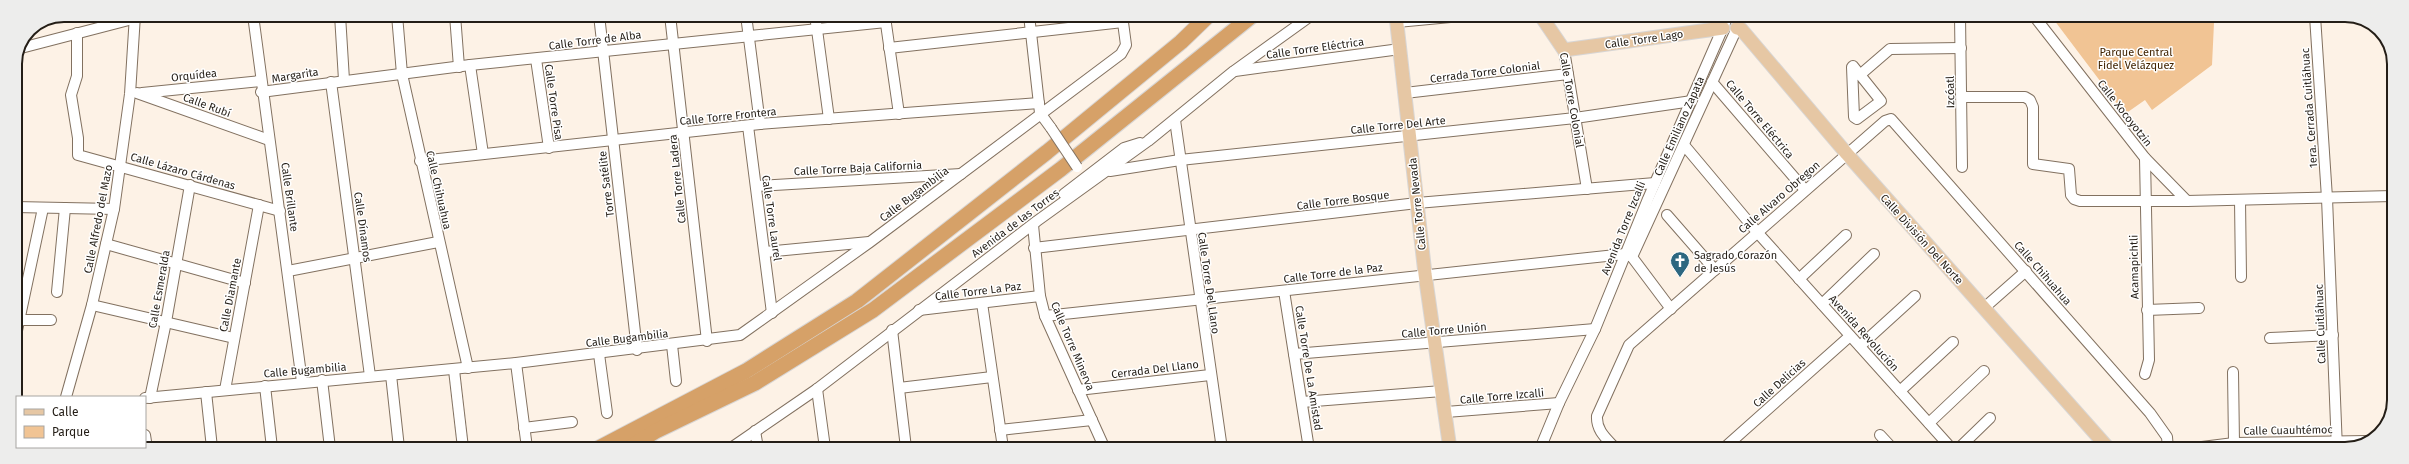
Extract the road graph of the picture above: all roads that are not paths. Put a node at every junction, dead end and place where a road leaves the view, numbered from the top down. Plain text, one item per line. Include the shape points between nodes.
1 (114, 22) edge
2 (135, 22) edge
3 (254, 22) edge
4 (340, 22) edge
5 (398, 22) edge
6 (456, 22) edge
7 (600, 22) edge
8 (671, 22) edge
9 (747, 22) edge
10 (816, 22) edge
11 (865, 22) edge
12 (885, 22) edge
13 (1030, 22) edge
14 (1105, 22) edge
15 (1123, 22) edge
16 (1202, 22) edge
17 (1245, 22) edge
18 (1303, 22) edge
19 (1397, 22) edge
20 (1545, 22) edge
21 (1726, 22) edge
22 (1960, 22) edge
23 (2039, 22) edge
24 (2315, 22) edge
25 (1723, 28) junction
26 (1737, 28) joint
27 (817, 29) junction
28 (76, 33) junction
29 (1031, 34) junction
30 (748, 36) junction
31 (673, 42) junction
32 (26, 47) edge
33 (889, 48) junction
34 (1961, 48) junction
35 (1400, 49) junction
36 (1564, 50) junction
37 (603, 51) junction
38 (536, 59) junction
39 (470, 65) junction
40 (460, 67) junction
41 (1234, 71) junction
42 (402, 74) junction
43 (1568, 74) junction
44 (1861, 74) junction
45 (344, 80) junction
46 (260, 81) junction
47 (331, 82) junction
48 (1712, 82) junction
49 (261, 92) junction
50 (1405, 93) junction
51 (134, 94) junction
52 (1963, 97) junction
53 (1692, 101) junction
54 (1039, 103) junction
55 (1040, 113) junction
56 (899, 114) junction
57 (1575, 118) junction
58 (830, 119) junction
59 (1891, 119) joint
60 (1175, 120) junction
61 (760, 124) junction
62 (748, 126) junction
63 (684, 133) junction
64 (1410, 136) junction
65 (269, 140) junction
66 (613, 141) junction
67 (1148, 141) junction
68 (1684, 145) junction
69 (549, 148) junction
70 (483, 154) junction
71 (1847, 154) junction
72 (2145, 158) junction
73 (1180, 160) junction
74 (420, 161) junction
75 (120, 166) junction
76 (1962, 167) dead end
77 (1108, 171) junction
78 (961, 174) junction
79 (1086, 178) junction
80 (1655, 183) junction
81 (190, 185) junction
82 (756, 186) junction
83 (1587, 190) junction
84 (1805, 190) junction
85 (2387, 196) edge
86 (2327, 198) junction
87 (2240, 200) junction
88 (2187, 201) junction
89 (2145, 202) junction
90 (1417, 203) junction
91 (260, 205) junction
92 (22, 207) edge
93 (43, 208) junction
94 (65, 208) junction
95 (114, 209) junction
96 (280, 210) junction
97 (1667, 215) dead end
98 (1035, 223) junction
99 (1190, 230) junction
100 (1758, 232) junction
101 (1846, 235) dead end
102 (438, 242) junction
103 (870, 242) junction
104 (106, 244) junction
105 (1034, 248) junction
106 (766, 252) junction
107 (1874, 254) dead end
108 (1628, 256) junction
109 (355, 259) junction
110 (176, 265) junction
111 (1715, 270) junction
112 (288, 271) junction
113 (2026, 272) junction
114 (1425, 274) junction
115 (2241, 277) dead end
116 (1799, 279) junction
117 (245, 283) junction
118 (1284, 291) junction
119 (57, 292) dead end
120 (1040, 296) junction
121 (1915, 296) dead end
122 (1199, 300) junction
123 (982, 303) junction
124 (92, 304) junction
125 (1822, 304) junction
126 (1984, 308) junction
127 (2199, 308) dead end
128 (1671, 309) junction
129 (22, 310) edge
130 (919, 310) junction
131 (2147, 310) junction
132 (772, 312) junction
133 (1045, 316) junction
134 (22, 320) edge
135 (52, 320) dead end
136 (166, 322) junction
137 (1595, 329) junction
138 (892, 330) junction
139 (2333, 335) junction
140 (1850, 336) junction
141 (234, 338) junction
142 (2270, 338) dead end
143 (707, 341) junction
144 (1953, 342) dead end
145 (1434, 343) junction
146 (672, 345) junction
147 (1860, 346) junction
148 (637, 350) junction
149 (599, 354) junction
150 (1294, 354) junction
151 (516, 363) junction
152 (468, 368) junction
153 (454, 370) junction
154 (1984, 371) dead end
155 (2233, 372) dead end
156 (2145, 374) dead end
157 (391, 375) junction
158 (1210, 375) junction
159 (370, 376) junction
160 (992, 377) junction
161 (322, 380) junction
162 (676, 381) dead end
163 (302, 382) junction
164 (265, 386) junction
165 (899, 388) junction
166 (817, 389) junction
167 (225, 390) junction
168 (1078, 390) junction
169 (1442, 391) junction
170 (1900, 391) junction
171 (206, 392) junction
172 (66, 396) edge
173 (147, 398) edge
174 (1302, 402) junction
175 (1559, 403) junction
176 (1446, 412) junction
177 (607, 413) dead end
178 (1990, 418) dead end
179 (1092, 420) junction
180 (572, 422) dead end
181 (1929, 423) junction
182 (524, 428) junction
183 (1000, 430) junction
184 (755, 431) junction
185 (1880, 435) dead end
186 (211, 442) edge
187 (271, 442) edge
188 (329, 442) edge
189 (398, 442) edge
190 (462, 442) edge
191 (526, 442) edge
192 (610, 442) edge
193 (639, 442) edge
194 (739, 442) edge
195 (757, 442) edge
196 (824, 442) edge
197 (905, 442) edge
198 (1002, 442) edge
199 (1102, 442) edge
200 (1221, 442) edge
201 (1308, 442) edge
202 (1449, 442) edge
203 (1543, 442) edge
204 (1610, 442) edge
205 (1731, 442) edge
206 (1886, 442) edge
207 (1946, 442) edge
208 (1965, 442) edge
209 (2103, 442) edge
210 (2167, 442) edge
211 (2234, 442) edge
212 (2337, 442) edge

1 - 28 street
2 - 51 street, Calle Alfredo del Mazo
3 - 46 street, Calle Brillante
4 - 45 street
5 - 42 street, Calle Chihuahua
6 - 40 street
7 - 37 street, Torre Satélite
8 - 31 street, Calle Torre Ladera
9 - 30 street
10 - 27 street
11 - 27 street, Calle Torre de Alba
12 - 33 street
13 - 29 street
14 - 29 street
15 - 55 street, Calle Bugambilia via 1126,45 1121,54
16 - 192 highway via 1048,152 857,300 746,371
17 - 193 highway via 1061,169 873,310 755,383
18 - 41 street, Avenida de las Torres
19 - 35 main road, Calle Torre Nevada
20 - 36 main road, Calle Torre Colonial
21 - 25 street, Avenida Torre Izcalli
22 - 34 street, Izcóatl
23 - 72 street, Calle Xocoyotzin
24 - 86 street, 1era. Cerrada Cuitláhuac
25 - 36 main road, Calle Torre Lago
25 - 53 street, Avenida Torre Izcalli
26 - 48 street, Calle Emiliano Zapata
26 - 71 main road, Calle División Del Norte via 1741,29
27 - 30 street, Calle Torre de Alba
27 - 58 street
28 - 32 street
28 - 75 street, Calle Lázaro Cárdenas via 77,76 71,95 78,155
29 - 33 street
29 - 54 street
30 - 31 street, Calle Torre de Alba
30 - 61 street
31 - 37 street, Calle Torre de Alba
31 - 63 street, Calle Torre Ladera
33 - 56 street
34 - 44 street via 1890,49
34 - 52 street, Izcóatl
35 - 41 street, Calle Torre Eléctrica
35 - 50 main road, Calle Torre Nevada
36 - 43 street, Calle Torre Colonial
37 - 38 street, Calle Torre de Alba
37 - 66 street, Torre Satélite
38 - 39 street, Calle Torre de Alba
38 - 69 street, Calle Torre Pisa
39 - 40 street, Calle Torre de Alba
39 - 70 street
40 - 42 street, Calle Torre de Alba
41 - 60 street, Avenida de las Torres
42 - 45 street, Calle Torre de Alba
42 - 74 street, Calle Chihuahua
43 - 50 street, Cerrada Torre Colonial
43 - 57 street, Calle Torre Colonial
44 - 44 street via 1881,101 1855,119 1852,67
45 - 47 street, Calle Torre de Alba
46 - 49 street, Calle Brillante
46 - 51 street, Orquídea
47 - 49 street, Margarita
47 - 109 street, Calle Dínamos
48 - 68 street, Calle Emiliano Zapata
48 - 84 street, Calle Torre Eléctrica
49 - 65 street, Calle Brillante
50 - 64 main road, Calle Torre Nevada
51 - 65 street, Calle Rubí
51 - 75 street, Calle Alfredo del Mazo
52 - 76 street, Izcóatl
52 - 89 street via 2025,97 2030,100 2033,164 2069,169 2071,195 2074,199
53 - 57 street, Calle Torre Del Arte
53 - 80 street, Avenida Torre Izcalli
54 - 55 street
54 - 56 street, Calle Torre Frontera
55 - 78 street, Calle Bugambilia
55 - 79 street, bridge
56 - 58 street, Calle Torre Frontera
57 - 64 street, Calle Torre Del Arte
57 - 83 street, Calle Torre Colonial
58 - 61 street, Calle Torre Frontera
59 - 71 street, Calle Alvaro Obregon via 1885,121
59 - 113 street, Calle Chihuahua
60 - 67 street, Avenida de las Torres
60 - 73 street, Calle Torre Del Llano
61 - 62 street, Calle Torre Frontera
62 - 63 street, Calle Torre Frontera
62 - 82 street, Calle Torre Laurel
63 - 66 street, Calle Torre Frontera
63 - 143 street, Calle Torre Ladera
64 - 73 street, Calle Torre Del Arte
64 - 90 main road, Calle Torre Nevada
65 - 96 street, Calle Brillante
66 - 69 street, Calle Torre Frontera
66 - 148 street, Torre Satélite
67 - 77 street, Avenida de las Torres
67 - 79 street via 1124,148
68 - 100 street, Avenida Revolución
68 - 108 street, Calle Emiliano Zapata
69 - 70 street, Calle Torre Frontera
70 - 74 street, Calle Torre Frontera
71 - 84 street, Calle Alvaro Obregon
71 - 126 main road, Calle División Del Norte
72 - 88 street, Calle Xocoyotzin
72 - 89 street, Acamapichtli
73 - 77 street, Calle Torre Del Arte
73 - 99 street, Calle Torre Del Llano
74 - 102 street, Calle Chihuahua
75 - 81 street, Calle Lázaro Cárdenas
75 - 95 street, Calle Alfredo del Mazo
77 - 98 street, Avenida de las Torres
78 - 82 street, Calle Torre Baja California
78 - 103 street, Calle Bugambilia
79 - 98 street via 1046,207
80 - 83 street, Calle Torre Bosque
80 - 108 street, Avenida Torre Izcalli
81 - 91 street, Calle Lázaro Cárdenas
81 - 110 street, Calle Esmeralda
82 - 106 street, Calle Torre Laurel
83 - 90 street, Calle Torre Bosque
84 - 100 street, Calle Alvaro Obregon
85 - 86 street
86 - 87 street
86 - 139 street, Calle Cuitláhuac
87 - 88 street
87 - 115 street
88 - 89 street
89 - 131 street, Acamapichtli
90 - 99 street, Calle Torre Bosque
90 - 114 main road, Calle Torre Nevada
91 - 96 street, Calle Lázaro Cárdenas
91 - 117 street, Calle Diamante
92 - 93 street
93 - 94 street
93 - 129 street
94 - 95 street
94 - 119 street
95 - 104 street, Calle Alfredo del Mazo
96 - 112 street, Calle Brillante
97 - 111 street
98 - 105 street, Calle Torre Minerva
98 - 130 street, Avenida de las Torres
99 - 105 street, Calle Torre Bosque
99 - 122 street, Calle Torre Del Llano
100 - 111 street, Calle Alvaro Obregon
100 - 116 street, Avenida Revolución
101 - 116 street
102 - 109 street
102 - 152 street, Calle Chihuahua
103 - 106 street
103 - 132 street, Calle Bugambilia
104 - 110 street
104 - 124 street, Calle Alfredo del Mazo
105 - 120 street, Calle Torre Minerva
106 - 132 street, Calle Torre Laurel
107 - 125 street
108 - 114 street, Calle Torre de la Paz
108 - 128 street
108 - 137 street, Avenida Torre Izcalli
109 - 112 street
109 - 159 street, Calle Dínamos
110 - 117 street
110 - 136 street, Calle Esmeralda
111 - 128 street, Calle Alvaro Obregon
112 - 163 street, Calle Brillante
113 - 126 street
113 - 210 street, Calle Chihuahua via 2150,413 2167,437
114 - 118 street, Calle Torre de la Paz
114 - 145 main road, Calle Torre Nevada
116 - 125 street, Avenida Revolución
117 - 141 street, Calle Diamante
118 - 122 street, Calle Torre de la Paz
118 - 150 street, Calle Torre De La Amistad
120 - 123 street, Calle Torre La Paz
120 - 133 street, Calle Torre Minerva
121 - 147 street
122 - 133 street, Calle Torre de la Paz
122 - 158 street, Calle Torre Del Llano
123 - 130 street, Calle Torre La Paz
123 - 160 street
124 - 136 street
124 - 172 street, Calle Alfredo del Mazo
125 - 140 street, Avenida Revolución
126 - 209 main road, Calle División Del Norte
127 - 131 street
128 - 204 street, Calle Alvaro Obregon via 1630,344 1597,416 1599,430
130 - 138 street, Avenida de las Torres
131 - 156 street, Acamapichtli via 2149,362
132 - 143 street, Calle Bugambilia via 740,335
133 - 168 street, Calle Torre Minerva
134 - 135 street
136 - 141 street
136 - 173 street, Calle Esmeralda
137 - 145 street, Calle Torre Unión
137 - 175 street, Avenida Torre Izcalli
138 - 165 street
138 - 166 street, Avenida de las Torres
139 - 142 street
139 - 212 street, Calle Cuitláhuac
140 - 147 street, Avenida Revolución
140 - 205 street, Calle Delicias
141 - 167 street, Calle Diamante
143 - 146 street, Calle Bugambilia
144 - 170 street
145 - 150 street, Calle Torre Unión
145 - 169 main road, Calle Torre Nevada
146 - 148 street, Calle Bugambilia
146 - 162 street
147 - 170 street, Avenida Revolución
148 - 149 street, Calle Bugambilia
149 - 151 street, Calle Bugambilia
149 - 177 street
150 - 174 street, Calle Torre De La Amistad
151 - 152 street, Calle Bugambilia
151 - 182 street
152 - 153 street, Calle Bugambilia
153 - 157 street, Calle Bugambilia
153 - 190 street
154 - 181 street
155 - 211 street
157 - 159 street, Calle Bugambilia
157 - 189 street
158 - 168 street, Cerrada Del Llano
158 - 200 street, Calle Torre Del Llano
159 - 161 street, Calle Bugambilia
160 - 165 street
160 - 183 street
161 - 163 street, Calle Bugambilia
161 - 188 street
163 - 164 street, Calle Bugambilia
164 - 167 street, Calle Bugambilia
164 - 187 street
165 - 197 street
166 - 184 street, Avenida de las Torres
166 - 196 street
167 - 171 street, Calle Bugambilia
168 - 179 street, Calle Torre Minerva
169 - 174 street
169 - 176 main road, Calle Torre Nevada
170 - 181 street, Avenida Revolución
171 - 173 street, Calle Bugambilia
171 - 186 street
174 - 201 street, Calle Torre De La Amistad
175 - 176 street, Calle Torre Izcalli
175 - 203 street, Avenida Torre Izcalli
176 - 202 main road, Calle Torre Nevada
178 - 208 street
179 - 183 street
179 - 199 street, Calle Torre Minerva
180 - 182 street
181 - 207 street, Avenida Revolución
182 - 191 street
183 - 198 street
184 - 194 street, Avenida de las Torres
184 - 195 street
185 - 206 street

